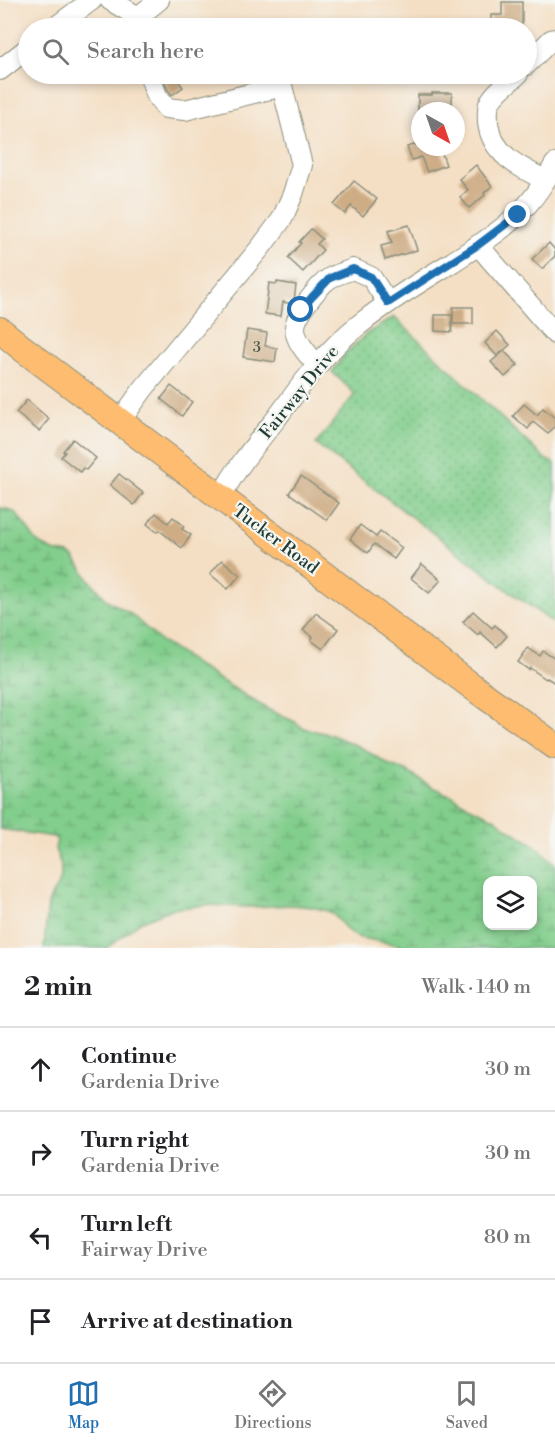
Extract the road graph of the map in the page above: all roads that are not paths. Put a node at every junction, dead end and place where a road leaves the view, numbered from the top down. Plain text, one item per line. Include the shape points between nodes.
1 (92, 0) edge
2 (110, 0) edge
3 (159, 0) edge
4 (68, 18) edge
5 (134, 18) edge
6 (145, 18) edge
7 (555, 39) edge
8 (537, 53) edge
9 (18, 56) edge
10 (0, 70) edge
11 (153, 84) edge
12 (508, 84) edge
13 (550, 172) edge
14 (478, 245) junction
15 (388, 303) junction
16 (0, 330) edge
17 (555, 334) edge
18 (317, 365) junction
19 (120, 421) junction
20 (221, 498) junction
21 (555, 746) edge

1 - 4 street
2 - 5 street
3 - 6 street
7 - 8 street
9 - 10 street
11 - 19 street via 166,108 184,110 282,86 302,165 282,219
12 - 13 street via 489,105 490,133 502,153 525,170
13 - 14 street, Fairway Drive via 529,204
14 - 15 street, Fairway Drive
14 - 17 street
15 - 18 street, Fairway Drive via 348,333
15 - 18 street via 371,277 353,269 330,278 301,310 295,327 300,344
16 - 19 main road, Tucker Road
18 - 20 street, Fairway Drive via 247,456
19 - 20 main road, Tucker Road
20 - 21 main road, Tucker Road

